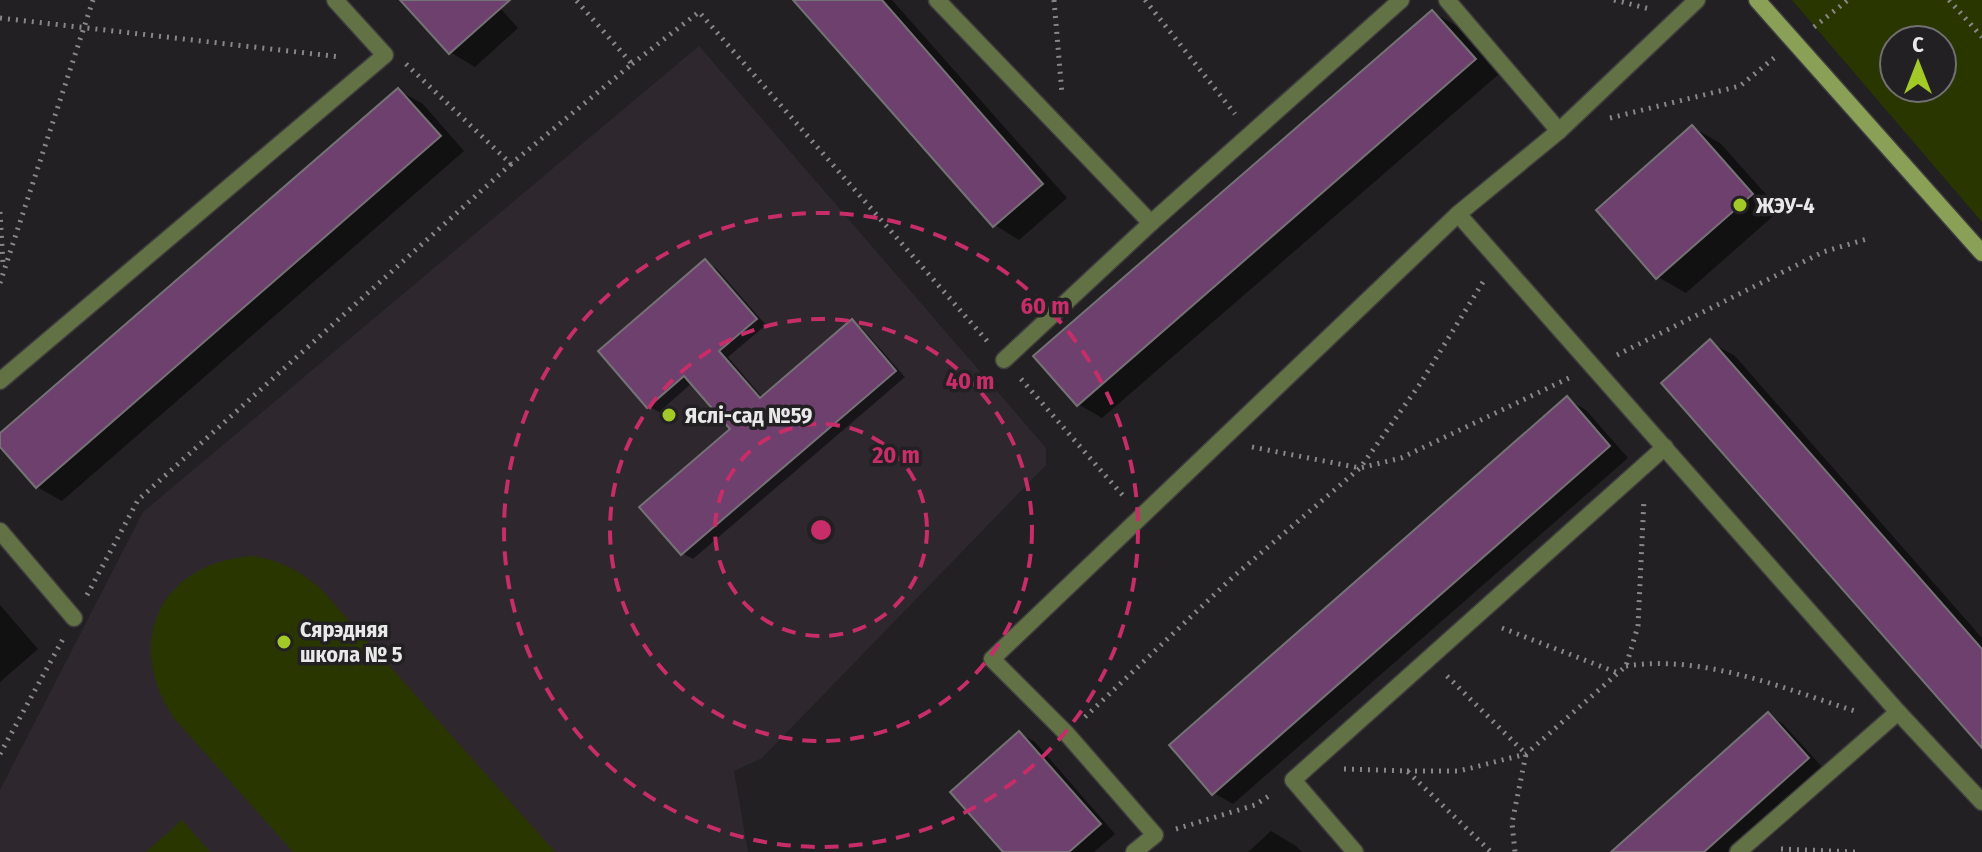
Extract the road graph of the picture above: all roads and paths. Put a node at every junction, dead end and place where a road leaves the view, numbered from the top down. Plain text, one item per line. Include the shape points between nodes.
1 (93, 0) edge
2 (335, 0) edge
3 (576, 0) edge
4 (937, 0) edge
5 (1054, 0) edge
6 (1145, 0) edge
7 (1401, 0) edge
8 (1447, 0) edge
9 (1614, 0) edge
10 (1697, 0) edge
11 (1757, 0) edge
12 (1848, 0) edge
13 (1949, 0) edge
14 (1679, 15) junction
15 (0, 18) edge
16 (83, 28) junction
17 (1982, 37) edge
18 (1793, 42) junction
19 (393, 54) junction
20 (632, 64) junction
21 (406, 66) junction
22 (1604, 120) dead end
23 (1065, 131) junction
24 (1559, 131) junction
25 (1251, 134) junction
26 (511, 164) junction
27 (0, 212) edge
28 (1458, 214) junction
29 (1151, 223) junction
30 (1870, 238) dead end
31 (1982, 253) edge
32 (1497, 258) junction
33 (3, 269) junction
34 (0, 283) edge
35 (1004, 360) junction
36 (1594, 366) junction
37 (3, 373) edge
38 (1218, 441) junction
39 (1665, 447) junction
40 (1645, 465) junction
41 (1360, 468) junction
42 (1140, 515) junction
43 (0, 531) edge
44 (74, 618) junction
45 (1474, 618) junction
46 (1429, 658) junction
47 (1626, 666) junction
48 (1618, 673) junction
49 (1892, 717) junction
50 (1067, 734) junction
51 (0, 754) edge
52 (1526, 754) junction
53 (1308, 767) junction
54 (1407, 771) junction
55 (1293, 780) junction
56 (1982, 802) edge
57 (1155, 835) junction
58 (1740, 850) edge
59 (1134, 852) edge
60 (1355, 852) edge
61 (1491, 852) edge
62 (1515, 852) edge
63 (1856, 852) edge

1 - 16 path
2 - 19 lane
3 - 20 path
4 - 23 lane
5 - 23 path
6 - 25 path
7 - 25 lane
8 - 24 lane
9 - 14 path
10 - 14 lane
11 - 18 main road
12 - 18 path
13 - 17 path
14 - 24 lane
15 - 16 path
16 - 19 path via 342,58
16 - 33 path
18 - 22 path via 1740,86
18 - 31 main road
19 - 21 path
19 - 21 path
19 - 37 lane
20 - 26 path
20 - 35 path via 699,12
21 - 26 path
23 - 29 lane
24 - 28 lane
25 - 29 lane
26 - 44 path via 138,500
27 - 33 path
28 - 32 lane
28 - 38 lane
29 - 35 lane
30 - 36 path via 1823,252
32 - 36 lane
32 - 41 path via 1420,384
33 - 34 path
35 - 42 path
36 - 39 lane
36 - 41 path via 1401,458
38 - 41 path
38 - 42 lane
39 - 40 lane
39 - 49 lane
40 - 45 lane
40 - 47 path via 1638,626
41 - 50 path via 1233,577
42 - 50 lane via 992,659
43 - 44 lane
44 - 51 path
45 - 46 lane
45 - 48 path
46 - 52 path
46 - 53 lane
47 - 48 path
47 - 49 path via 1656,661 1745,676
48 - 52 path
49 - 56 lane
49 - 58 lane
50 - 57 lane
52 - 54 path via 1459,771
52 - 62 path via 1512,823
53 - 54 path
53 - 55 lane
54 - 61 path
55 - 57 path via 1255,805
55 - 60 lane
57 - 59 lane
58 - 63 path

